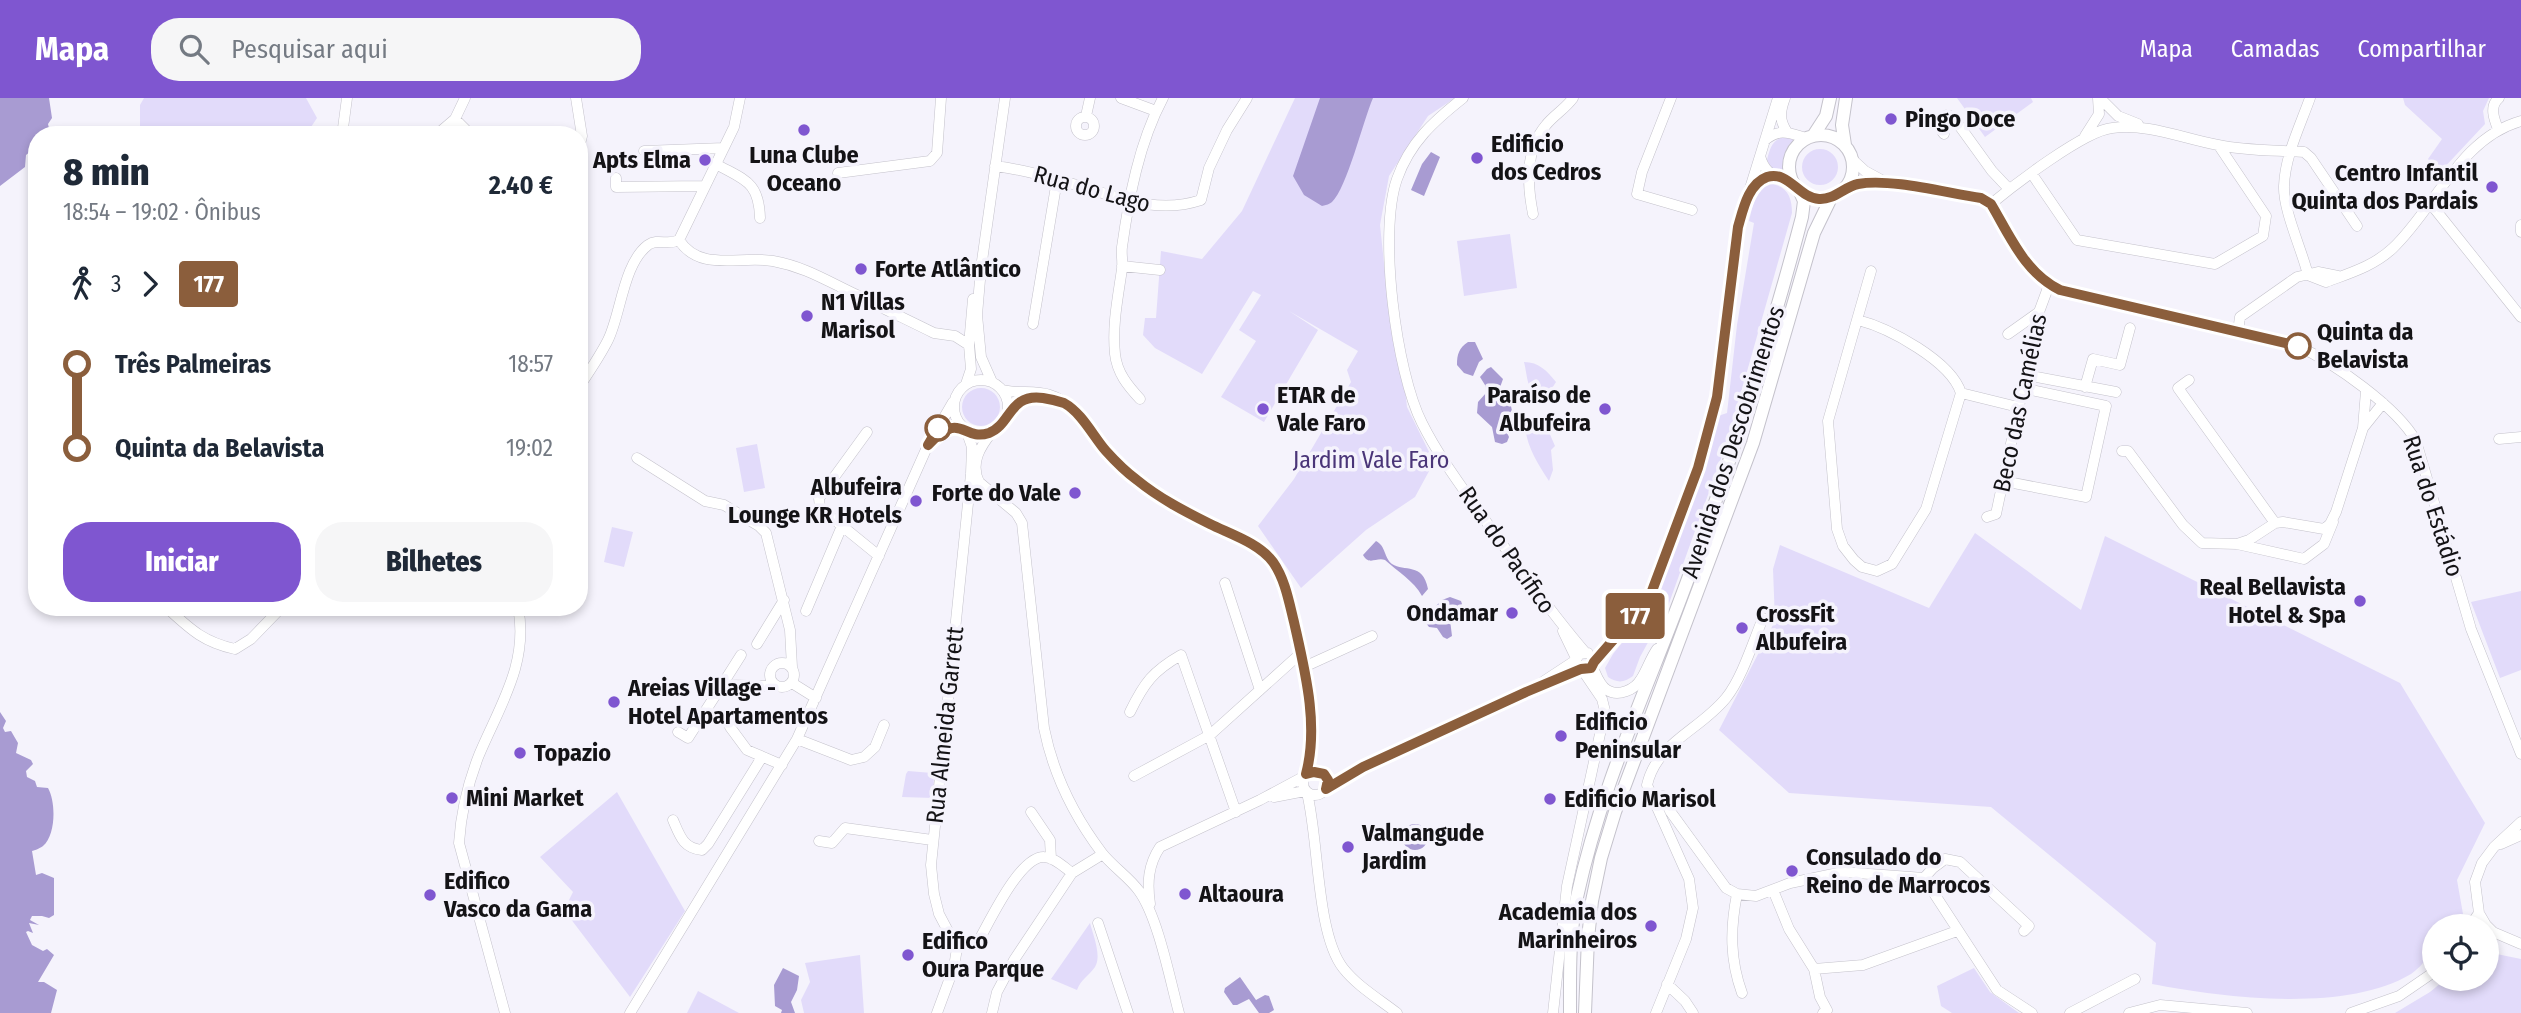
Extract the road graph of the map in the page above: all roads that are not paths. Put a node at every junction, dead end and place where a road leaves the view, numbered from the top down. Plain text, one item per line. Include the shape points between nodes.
1 (347, 98) edge
2 (465, 98) edge
3 (576, 98) edge
4 (740, 98) edge
5 (941, 98) edge
6 (1004, 98) edge
7 (1090, 98) edge
8 (1121, 98) edge
9 (1163, 98) edge
10 (1247, 98) edge
11 (1463, 98) edge
12 (1573, 98) edge
13 (1671, 98) edge
14 (1778, 98) edge
15 (1785, 98) edge
16 (1830, 98) edge
17 (1846, 98) edge
18 (2099, 98) edge
19 (2310, 98) edge
20 (2499, 98) edge
21 (1156, 111) junction
22 (1086, 116) dead end
23 (455, 118) junction
24 (2521, 121) edge
25 (343, 126) edge
26 (446, 126) edge
27 (463, 126) edge
28 (580, 126) edge
29 (2148, 129) junction
30 (2498, 129) junction
31 (1787, 132) junction
32 (1944, 134) dead end
33 (1809, 137) junction
34 (2083, 139) junction
35 (1765, 140) junction
36 (1845, 145) junction
37 (2220, 146) junction
38 (724, 148) junction
39 (644, 151) dead end
40 (2291, 151) junction
41 (1759, 156) junction
42 (1853, 160) junction
43 (716, 164) junction
44 (995, 166) junction
45 (838, 173) dead end
46 (2032, 174) junction
47 (1772, 176) junction
48 (616, 178) dead end
49 (1057, 180) junction
50 (1887, 183) junction
51 (704, 186) junction
52 (1797, 189) junction
53 (2009, 189) junction
54 (1837, 194) junction
55 (1747, 196) junction
56 (1130, 202) junction
57 (2430, 203) junction
58 (1991, 204) junction
59 (1692, 210) dead end
60 (1532, 214) dead end
61 (760, 218) dead end
62 (2521, 225) edge
63 (2357, 226) dead end
64 (2521, 232) edge
65 (679, 240) junction
66 (1122, 266) junction
67 (981, 268) junction
68 (1160, 270) dead end
69 (1871, 271) dead end
70 (2308, 275) junction
71 (2049, 285) junction
72 (2039, 312) junction
73 (2521, 317) edge
74 (1858, 320) junction
75 (1033, 324) dead end
76 (2130, 328) dead end
77 (2238, 331) junction
78 (2008, 334) dead end
79 (968, 345) junction
80 (588, 373) edge
81 (2025, 375) junction
82 (2189, 380) dead end
83 (992, 382) junction
84 (965, 384) junction
85 (2085, 387) junction
86 (2022, 388) junction
87 (1003, 390) junction
88 (2366, 391) junction
89 (2116, 392) dead end
90 (1961, 393) junction
91 (1140, 399) dead end
92 (953, 402) junction
93 (1063, 403) junction
94 (2383, 403) junction
95 (2018, 407) junction
96 (1007, 414) junction
97 (2363, 428) junction
98 (964, 429) junction
99 (867, 432) dead end
100 (992, 432) junction
101 (2521, 437) edge
102 (2499, 439) dead end
103 (928, 445) junction
104 (2123, 451) dead end
105 (637, 458) dead end
106 (2003, 481) junction
107 (975, 483) junction
108 (2336, 512) junction
109 (1987, 517) dead end
110 (2275, 523) junction
111 (842, 526) junction
112 (2237, 544) junction
113 (879, 556) junction
114 (1225, 583) dead end
115 (783, 600) junction
116 (806, 611) dead end
117 (176, 616) edge
118 (273, 616) edge
119 (520, 616) edge
120 (1763, 618) dead end
121 (1372, 636) dead end
122 (1665, 637) junction
123 (757, 644) dead end
124 (1301, 653) junction
125 (741, 655) dead end
126 (1584, 661) junction
127 (792, 667) junction
128 (1304, 667) junction
129 (792, 683) junction
130 (722, 685) junction
131 (776, 686) junction
132 (1260, 690) junction
133 (816, 698) junction
134 (1130, 712) dead end
135 (884, 725) dead end
136 (730, 727) dead end
137 (677, 732) dead end
138 (1210, 735) junction
139 (797, 738) junction
140 (1310, 747) junction
141 (2521, 754) edge
142 (762, 757) junction
143 (782, 765) junction
144 (1357, 770) junction
145 (1321, 773) junction
146 (1134, 776) dead end
147 (1305, 776) junction
148 (1306, 792) junction
149 (1323, 792) junction
150 (1651, 799) junction
151 (1260, 800) junction
152 (1031, 812) dead end
153 (1236, 812) junction
154 (1312, 814) junction
155 (673, 820) dead end
156 (2521, 822) edge
157 (2521, 835) edge
158 (932, 840) junction
159 (819, 841) dead end
160 (2494, 847) junction
161 (1103, 854) junction
162 (1051, 859) junction
163 (1072, 873) junction
164 (1149, 873) junction
165 (1924, 878) junction
166 (1132, 883) junction
167 (1773, 890) junction
168 (1737, 894) junction
169 (1151, 911) junction
170 (2479, 913) edge
171 (1098, 923) dead end
172 (1957, 931) junction
173 (2024, 931) dead end
174 (2499, 937) edge
175 (2521, 944) edge
176 (957, 947) junction
177 (1814, 969) junction
178 (2135, 979) dead end
179 (2422, 980) edge
180 (1667, 984) junction
181 (1742, 993) dead end
182 (505, 1013) edge
183 (630, 1013) edge
184 (937, 1013) edge
185 (992, 1013) edge
186 (1128, 1013) edge
187 (1180, 1013) edge
188 (1397, 1013) edge
189 (1553, 1013) edge
190 (1570, 1013) edge
191 (1585, 1013) edge
192 (1656, 1013) edge
193 (1693, 1013) edge
194 (1823, 1013) edge
195 (2032, 1013) edge
196 (2070, 1013) edge
197 (2129, 1013) edge
198 (2247, 1013) edge
199 (2351, 1013) edge

1 - 25 street
2 - 23 street
3 - 28 street
4 - 38 street
5 - 45 street via 937,153 930,160
6 - 44 street
7 - 22 street
8 - 21 street
9 - 21 street
10 - 56 street, Rua do Lago via 1209,168 1201,200 1158,207
11 - 126 street, Rua do Pacífico via 1431,124 1397,180 1388,253 1403,371 1422,423 1441,456
12 - 60 street via 1545,126 1532,149 1528,174
13 - 59 street via 1637,194
14 - 35 street
15 - 31 street via 1781,123
16 - 33 main road via 1826,116
17 - 36 main road
18 - 29 street via 2118,116
18 - 34 street via 2099,114
19 - 40 street
20 - 30 street via 2493,109
21 - 56 street
23 - 26 street
23 - 27 street
24 - 30 street
29 - 34 street via 2112,128
29 - 37 street
30 - 57 street via 2472,151
31 - 33 street
31 - 35 street via 1778,131
32 - 53 street via 1941,121 1947,115 1953,117
33 - 36 main road via 1827,135
33 - 52 main road via 1789,161 1789,174
34 - 46 street
35 - 41 street
36 - 42 main road
37 - 40 street
37 - 46 street via 2266,216 2263,236 2215,264 2077,240
38 - 39 street
38 - 43 street
40 - 63 street via 2311,158
40 - 70 street via 2284,188
41 - 47 street
41 - 55 street
42 - 50 street
42 - 54 main road via 1848,185
43 - 51 street
43 - 61 street via 751,185 760,201
44 - 49 street, Rua do Lago
44 - 67 street
46 - 53 street
47 - 52 street via 1784,178
47 - 55 street via 1763,178
48 - 51 street via 616,187
49 - 56 street, Rua do Lago
49 - 75 street
50 - 54 street via 1857,184
50 - 58 street via 1981,198
51 - 65 street
52 - 54 main road via 1815,199
52 - 122 main road, Avenida dos Descobrimentos via 1804,201 1802,217 1757,377
53 - 58 street
54 - 191 main road, Avenida dos Descobrimentos via 1814,233 1753,443 1615,812 1592,901
55 - 126 street via 1738,227 1717,397 1698,468 1649,599 1622,630
56 - 66 street
57 - 70 street via 2391,250 2375,261 2342,276
57 - 73 street
58 - 71 street, Rua do Estádio via 2032,271
62 - 64 street
65 - 79 street via 692,254 708,260 769,260 800,266 934,333 955,336
65 - 80 street via 656,242 639,256 609,339
66 - 68 street
66 - 91 street via 1116,295 1115,355 1124,382
67 - 79 street
67 - 83 street via 978,338
69 - 74 street
70 - 77 street via 2288,282 2240,317
71 - 72 street, Beco das Camélias
71 - 77 street, Rua do Estádio
72 - 78 street
72 - 81 street, Beco das Camélias
74 - 90 street via 1895,334 1922,351 1952,375
74 - 90 street via 1828,421 1828,442 1837,528 1843,546 1862,567 1877,571 1892,564 1918,525
76 - 85 street via 2120,365 2092,359
77 - 88 street, Rua do Estádio via 2298,346
79 - 84 street via 971,369
81 - 85 street
81 - 86 street, Beco das Camélias
82 - 110 street via 2178,388
83 - 84 street via 985,379
83 - 87 street
84 - 92 street
85 - 89 street
86 - 95 street, Beco das Camélias
86 - 106 street via 2106,406 2086,498
87 - 93 street via 1053,395
87 - 96 street via 1008,398
88 - 94 street, Rua do Estádio
88 - 97 street
90 - 95 street
92 - 98 street via 953,412
92 - 103 street
93 - 96 street via 1028,399
93 - 124 street via 1134,478 1272,561 1282,578
94 - 97 street
94 - 141 street, Rua do Estádio via 2406,424 2416,441 2471,629
95 - 106 street, Beco das Camélias
96 - 100 street
97 - 108 street
98 - 100 street via 978,435
98 - 103 street via 939,433
98 - 107 street, Rua Almeida Garrett via 972,447
99 - 111 street via 819,498 820,509
100 - 107 street, Rua Almeida Garrett via 977,454
101 - 102 street
103 - 113 street
104 - 112 street via 2128,451 2192,535 2210,544
105 - 115 street via 699,498 724,505 760,526 766,533
106 - 109 street, Beco das Camélias via 1996,514
107 - 158 street, Rua Almeida Garrett
107 - 161 street via 978,493 1008,506 1022,523 1049,757 1066,795
108 - 110 street via 2324,528
108 - 112 street via 2324,544 2304,559
110 - 112 street
111 - 113 street
111 - 116 street
113 - 133 street
114 - 132 street
115 - 123 street
115 - 127 street
117 - 118 street via 214,645 235,649
119 - 182 street via 519,658 467,789 459,843
120 - 150 street via 1728,696 1706,720 1664,750 1650,769 1647,785
121 - 128 street
122 - 126 street via 1641,681 1629,690 1606,690
122 - 190 main road, Avenida dos Descobrimentos via 1591,839 1570,956
124 - 128 street
124 - 132 street
125 - 130 street
126 - 144 street
126 - 189 street via 1605,711 1567,886
127 - 129 street
127 - 131 street via 780,663 771,669
128 - 140 street
129 - 131 street
129 - 133 street
130 - 131 street
130 - 137 street via 688,738
132 - 138 street
133 - 139 street
134 - 138 street via 1159,668 1181,655
135 - 139 street via 875,747 864,757 851,760
136 - 142 street via 747,750
138 - 146 street
138 - 153 street
139 - 143 street
140 - 145 street
140 - 147 street
142 - 143 street
142 - 155 street via 702,850 682,842
143 - 183 street
144 - 145 street
144 - 149 street
145 - 147 street
145 - 149 street via 1328,780
147 - 148 street
147 - 151 street
148 - 149 street
148 - 151 street
148 - 154 street
149 - 154 street
150 - 168 street via 1663,796 1726,888
150 - 180 street via 1689,878 1693,908
151 - 153 street
152 - 162 street via 1050,841
153 - 164 street via 1160,847
154 - 188 street via 1333,951 1352,978
156 - 160 street
157 - 160 street
158 - 159 street via 845,828 832,843
158 - 176 street, Rua Almeida Garrett via 934,894
160 - 170 street via 2475,882
161 - 163 street
161 - 166 street
162 - 163 street
162 - 176 street via 1032,859 1012,883 979,940
163 - 185 street via 1014,960
164 - 166 street via 1145,882
164 - 169 street
165 - 167 street via 1843,872
165 - 172 street
165 - 173 street via 1945,859 1960,862 2029,926
166 - 169 street
167 - 168 street via 1756,896
167 - 177 street via 1789,929
168 - 181 street via 1731,952
169 - 187 street
171 - 186 street
172 - 177 street via 1863,965
172 - 195 street via 1997,990
174 - 175 street
176 - 184 street
177 - 194 street via 1828,1010
178 - 196 street
179 - 199 street via 2399,996
180 - 192 street
180 - 193 street
197 - 198 street via 2160,1005

